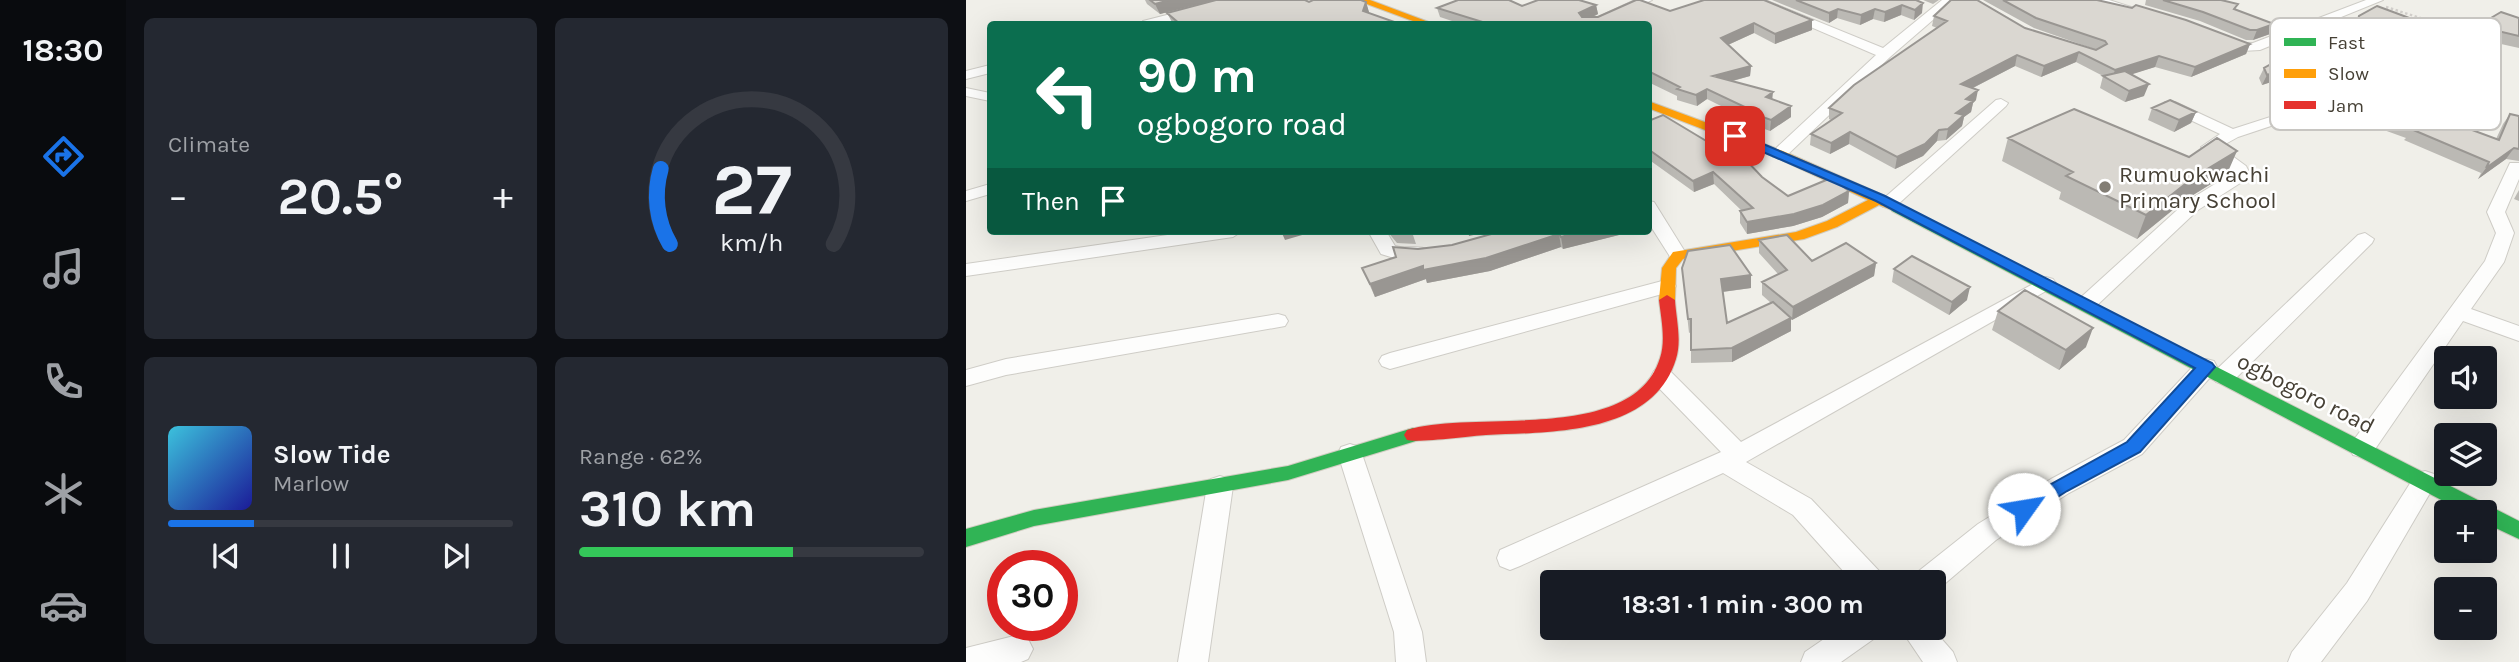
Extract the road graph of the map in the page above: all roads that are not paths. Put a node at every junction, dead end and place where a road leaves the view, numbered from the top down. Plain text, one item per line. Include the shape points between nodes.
1 (1241, 0) edge
2 (1361, 0) edge
3 (1646, 0) edge
4 (1754, 0) edge
5 (1950, 0) edge
6 (2095, 0) edge
7 (2375, 1) edge
8 (2156, 16) edge
9 (2332, 18) edge
10 (1160, 21) edge
11 (1420, 21) edge
12 (1596, 21) edge
13 (2207, 31) edge
14 (2270, 41) edge
15 (1885, 54) junction
16 (987, 70) edge
17 (966, 75) edge
18 (966, 92) edge
19 (987, 96) edge
20 (2001, 103) dead end
21 (2170, 105) edge
22 (1652, 106) edge
23 (2270, 121) edge
24 (2232, 134) junction
25 (1779, 154) junction
26 (2516, 167) dead end
27 (987, 190) edge
28 (966, 196) edge
29 (1884, 201) junction
30 (1652, 213) edge
31 (2512, 234) edge
32 (1206, 235) edge
33 (1379, 235) edge
34 (2365, 239) dead end
35 (1437, 251) edge
36 (1678, 255) junction
37 (966, 270) edge
38 (2046, 283) junction
39 (1666, 286) junction
40 (2086, 304) junction
41 (2458, 312) junction
42 (1278, 321) dead end
43 (2519, 334) edge
44 (1390, 360) dead end
45 (2215, 372) junction
46 (1662, 377) junction
47 (966, 378) edge
48 (2362, 448) junction
49 (1350, 454) junction
50 (1732, 458) junction
51 (2425, 481) junction
52 (1220, 486) junction
53 (2519, 531) edge
54 (966, 538) edge
55 (1510, 558) dead end
56 (1860, 570) edge
57 (1941, 570) edge
58 (1848, 640) edge
59 (1924, 640) edge
60 (1018, 649) dead end
61 (966, 662) edge
62 (1193, 662) edge
63 (1411, 662) edge
64 (1816, 662) edge
65 (1942, 662) edge
66 (2303, 662) edge

1 - 10 street
2 - 11 street
3 - 12 street
4 - 15 street
5 - 15 street via 1932,10
6 - 8 street
7 - 9 street
13 - 14 street via 2242,47
15 - 25 street
16 - 17 street
18 - 19 street
20 - 29 street
21 - 24 street
22 - 25 street, ogbogoro road
23 - 24 street
24 - 40 street via 2209,147 2240,170 2239,176 2192,206
25 - 29 street, ogbogoro road
26 - 31 street via 2496,212
27 - 28 street
29 - 36 street via 1799,236
29 - 38 street, ogbogoro road
30 - 36 street
31 - 41 street
32 - 37 street
33 - 35 street via 1388,250 1404,255
34 - 45 street
36 - 39 street
38 - 40 street, ogbogoro road
38 - 50 street
39 - 44 street
39 - 46 street via 1671,348
40 - 45 street, ogbogoro road
41 - 43 street
41 - 48 street
42 - 47 street
45 - 48 street, ogbogoro road
45 - 57 street via 2133,447 2060,485 1987,532
46 - 49 street via 1624,405 1571,424 1444,429
46 - 50 street
48 - 51 street, ogbogoro road
49 - 52 street via 1291,473
49 - 63 street via 1401,608
50 - 55 street
50 - 56 street via 1802,507
51 - 53 street, ogbogoro road
51 - 66 street via 2357,592
52 - 54 street via 1031,518
52 - 62 street
58 - 64 street
59 - 65 street
60 - 61 street

